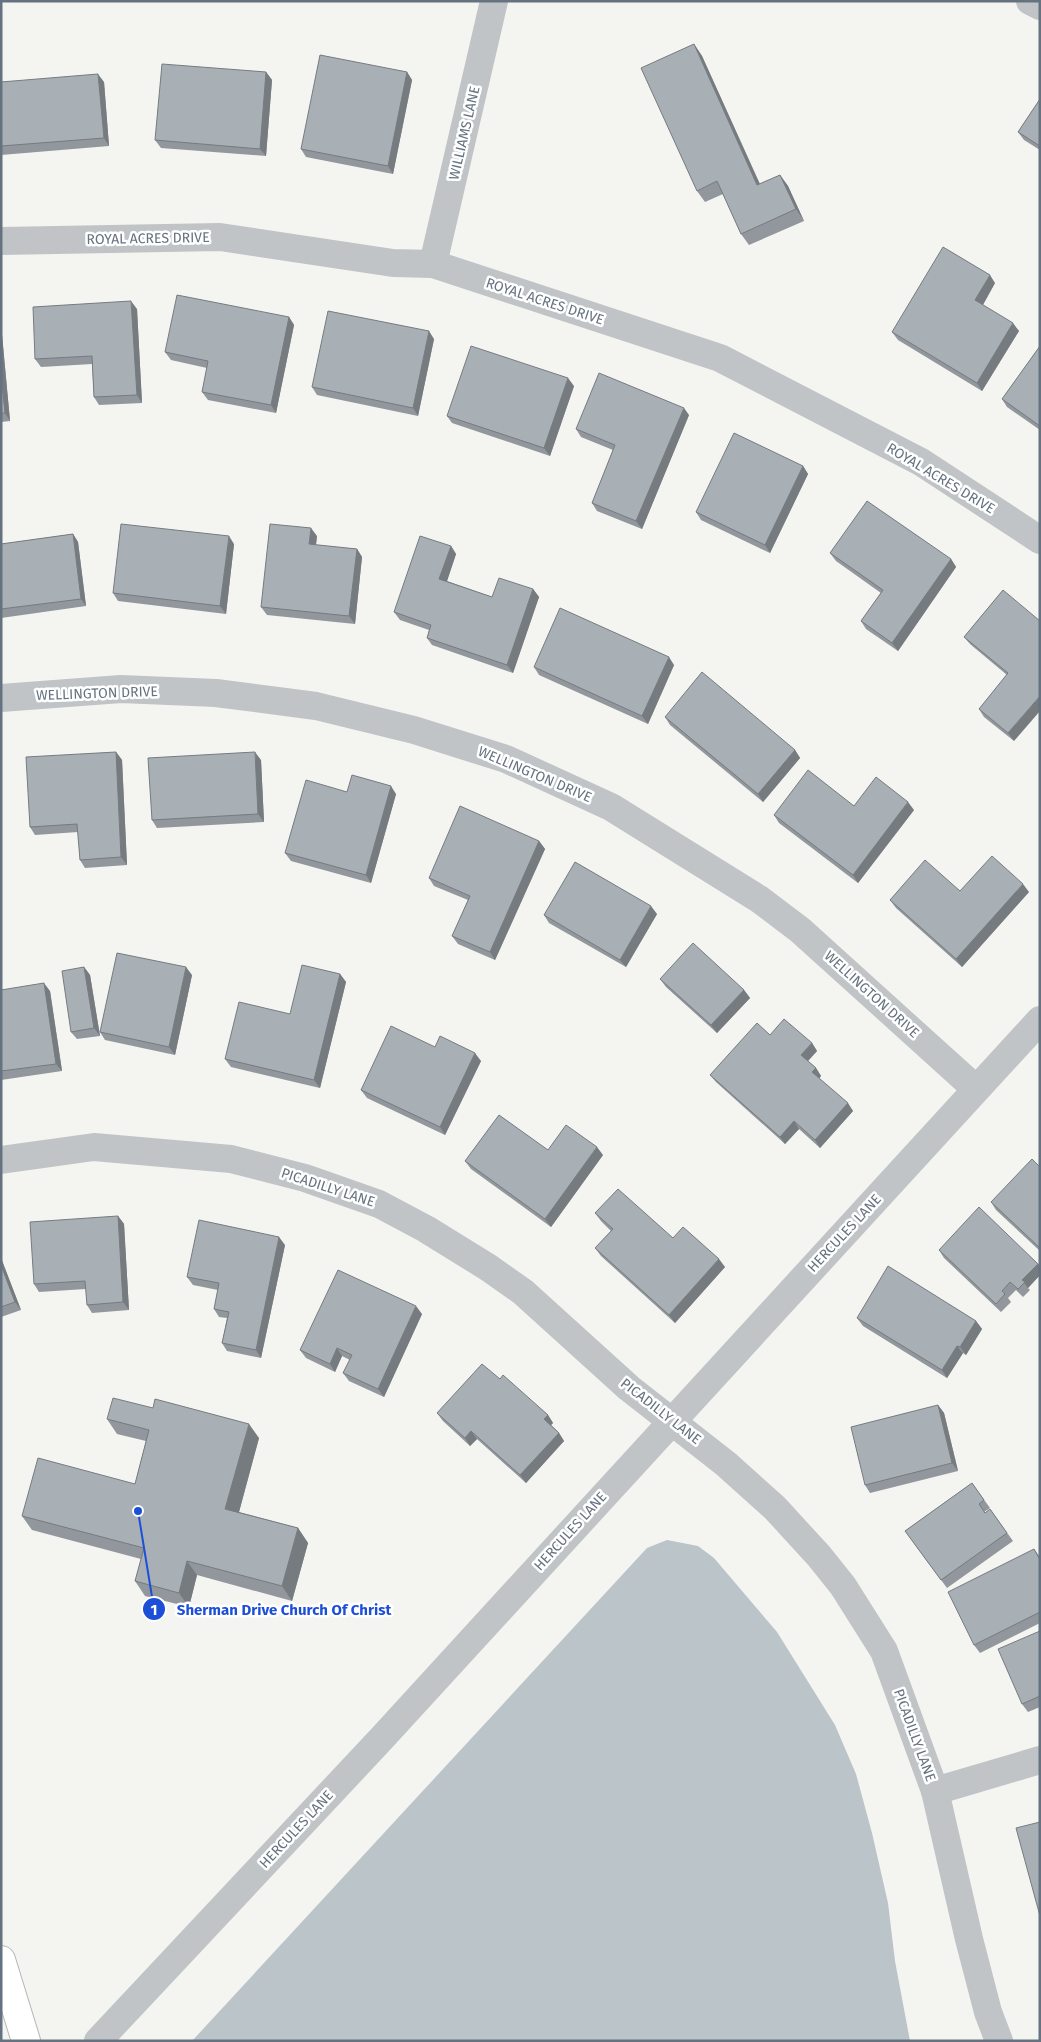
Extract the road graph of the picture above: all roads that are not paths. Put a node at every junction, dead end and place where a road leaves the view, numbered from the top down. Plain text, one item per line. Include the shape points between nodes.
1 (494, 1) edge
2 (1030, 1) edge
3 (1040, 6) edge
4 (1, 241) edge
5 (433, 264) junction
6 (1040, 540) edge
7 (1, 698) edge
8 (1040, 1020) edge
9 (976, 1089) junction
10 (1, 1160) edge
11 (671, 1420) junction
12 (1040, 1760) edge
13 (935, 1791) junction
14 (1, 1960) edge
15 (26, 2041) edge
16 (98, 2041) edge
17 (999, 2041) edge

1 - 5 street, WILLIAMS LANE
2 - 3 street
4 - 5 street, ROYAL ACRES DRIVE via 220,237 393,263
5 - 6 street, ROYAL ACRES DRIVE via 720,358 921,462
7 - 9 street, WELLINGTON DRIVE via 121,689 216,693 316,706 414,730 506,759 611,807 759,899 800,930
8 - 9 street, HERCULES LANE
9 - 11 street, HERCULES LANE
10 - 11 street, PICADILLY LANE via 94,1147 231,1159 304,1178 379,1204 426,1228 523,1292 629,1388
11 - 13 street, PICADILLY LANE via 775,1508 843,1586 884,1651
11 - 16 street, HERCULES LANE via 382,1738
12 - 13 street
13 - 17 street, PICADILLY LANE via 968,1939
14 - 15 main road

